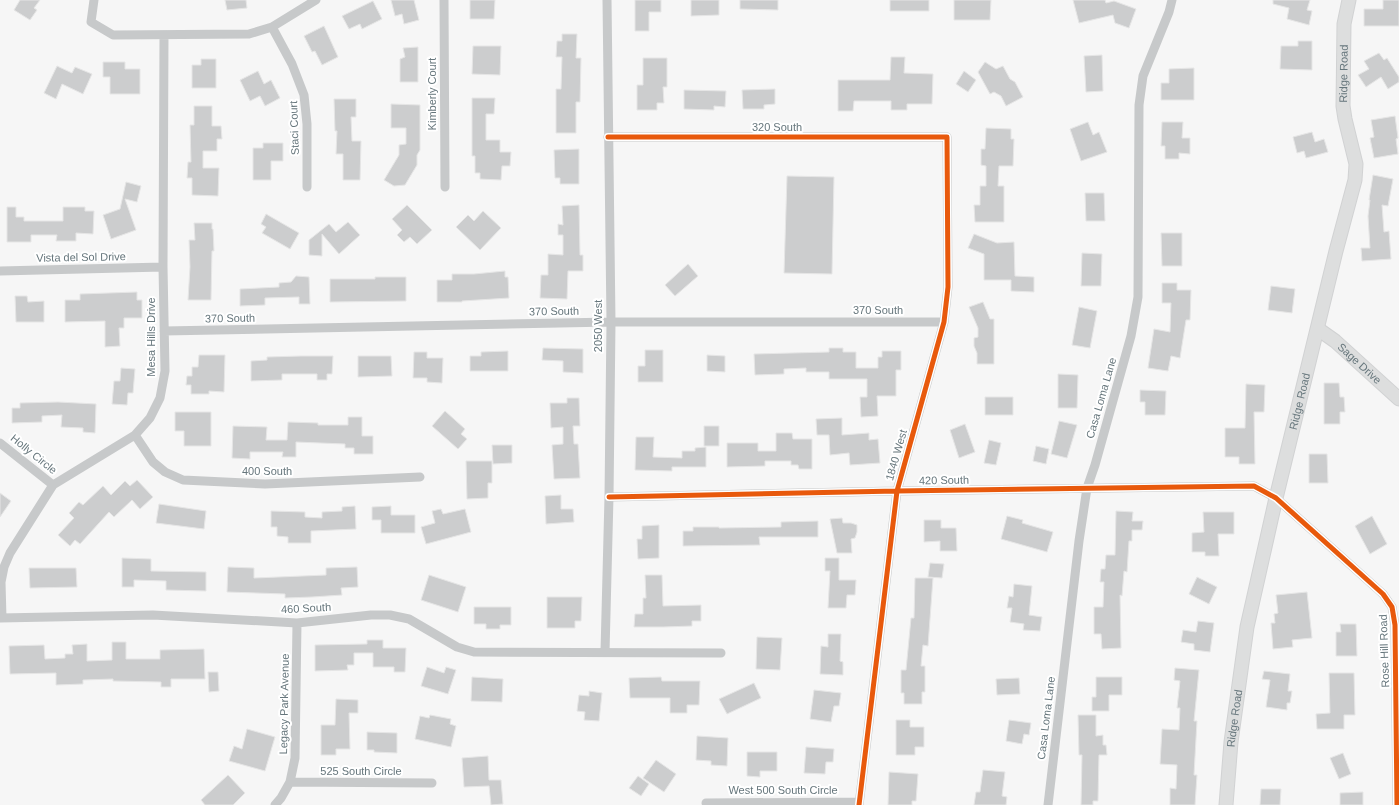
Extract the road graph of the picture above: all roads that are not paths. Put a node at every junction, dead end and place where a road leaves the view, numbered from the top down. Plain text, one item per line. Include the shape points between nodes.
1 (94, 0) edge
2 (316, 0) edge
3 (444, 0) edge
4 (607, 0) edge
5 (1172, 0) edge
6 (1349, 0) edge
7 (272, 27) junction
8 (164, 35) junction
9 (608, 137) junction
10 (947, 137) joint
11 (307, 187) dead end
12 (444, 187) dead end
13 (163, 267) junction
14 (0, 271) edge
15 (610, 322) junction
16 (944, 322) junction
17 (1318, 329) junction
18 (164, 331) junction
19 (1399, 400) edge
20 (134, 435) junction
21 (0, 443) edge
22 (420, 477) dead end
23 (53, 485) junction
24 (1087, 488) junction
25 (897, 491) junction
26 (609, 497) junction
27 (1276, 498) junction
28 (1, 618) edge
29 (297, 623) junction
30 (605, 652) junction
31 (721, 653) dead end
32 (290, 782) junction
33 (432, 783) dead end
34 (706, 803) dead end
35 (859, 803) edge
36 (275, 805) edge
37 (1048, 805) edge
38 (1226, 805) edge
39 (1397, 805) edge

1 - 8 street via 91,22 113,35
2 - 7 street
3 - 12 street, Kimberly Court
4 - 9 street, 2050 West
5 - 24 street, Casa Loma Lane via 1143,76 1139,105 1138,297 1131,336
6 - 17 street, Ridge Road via 1344,24 1343,106 1356,164 1355,180
7 - 8 street via 249,34
7 - 11 street, Staci Court via 292,64 304,95 307,124
8 - 13 street, Mesa Hills Drive
9 - 10 street, 320 South
9 - 15 street, 2050 West
10 - 16 street, 1840 West via 948,288
13 - 14 street, Vista del Sol Drive
13 - 18 street, Mesa Hills Drive
15 - 16 street, 370 South
15 - 18 street, 370 South
15 - 26 street, 2050 West
16 - 25 street, 1840 West
17 - 19 street, Sage Drive via 1335,341
17 - 27 street, Ridge Road
18 - 20 street, Mesa Hills Drive via 165,371 160,398 150,418
20 - 22 street, 400 South via 153,462 165,472 183,480 265,484
20 - 23 street, Mesa Hills Drive
21 - 23 street, Holly Circle
23 - 28 street, Mesa Hills Drive via 10,553 4,567 1,582
24 - 25 street, 420 South
24 - 27 street, 420 South via 1254,486
24 - 37 street, Casa Loma Lane
25 - 26 street, 420 South
25 - 35 street, 1840 West
26 - 30 street, 2050 West
27 - 38 street, Ridge Road via 1247,627 1231,742
27 - 39 street, Rose Hill Road via 1383,594 1392,607 1395,625
28 - 29 street, 460 South via 153,615
29 - 30 street, 460 South via 390,615 409,619 457,647 474,652
29 - 32 street, Legacy Park Avenue via 295,758
30 - 31 street, 460 South
32 - 33 street, 525 South Circle
32 - 36 street, Legacy Park Avenue
34 - 35 street, West 500 South Circle

